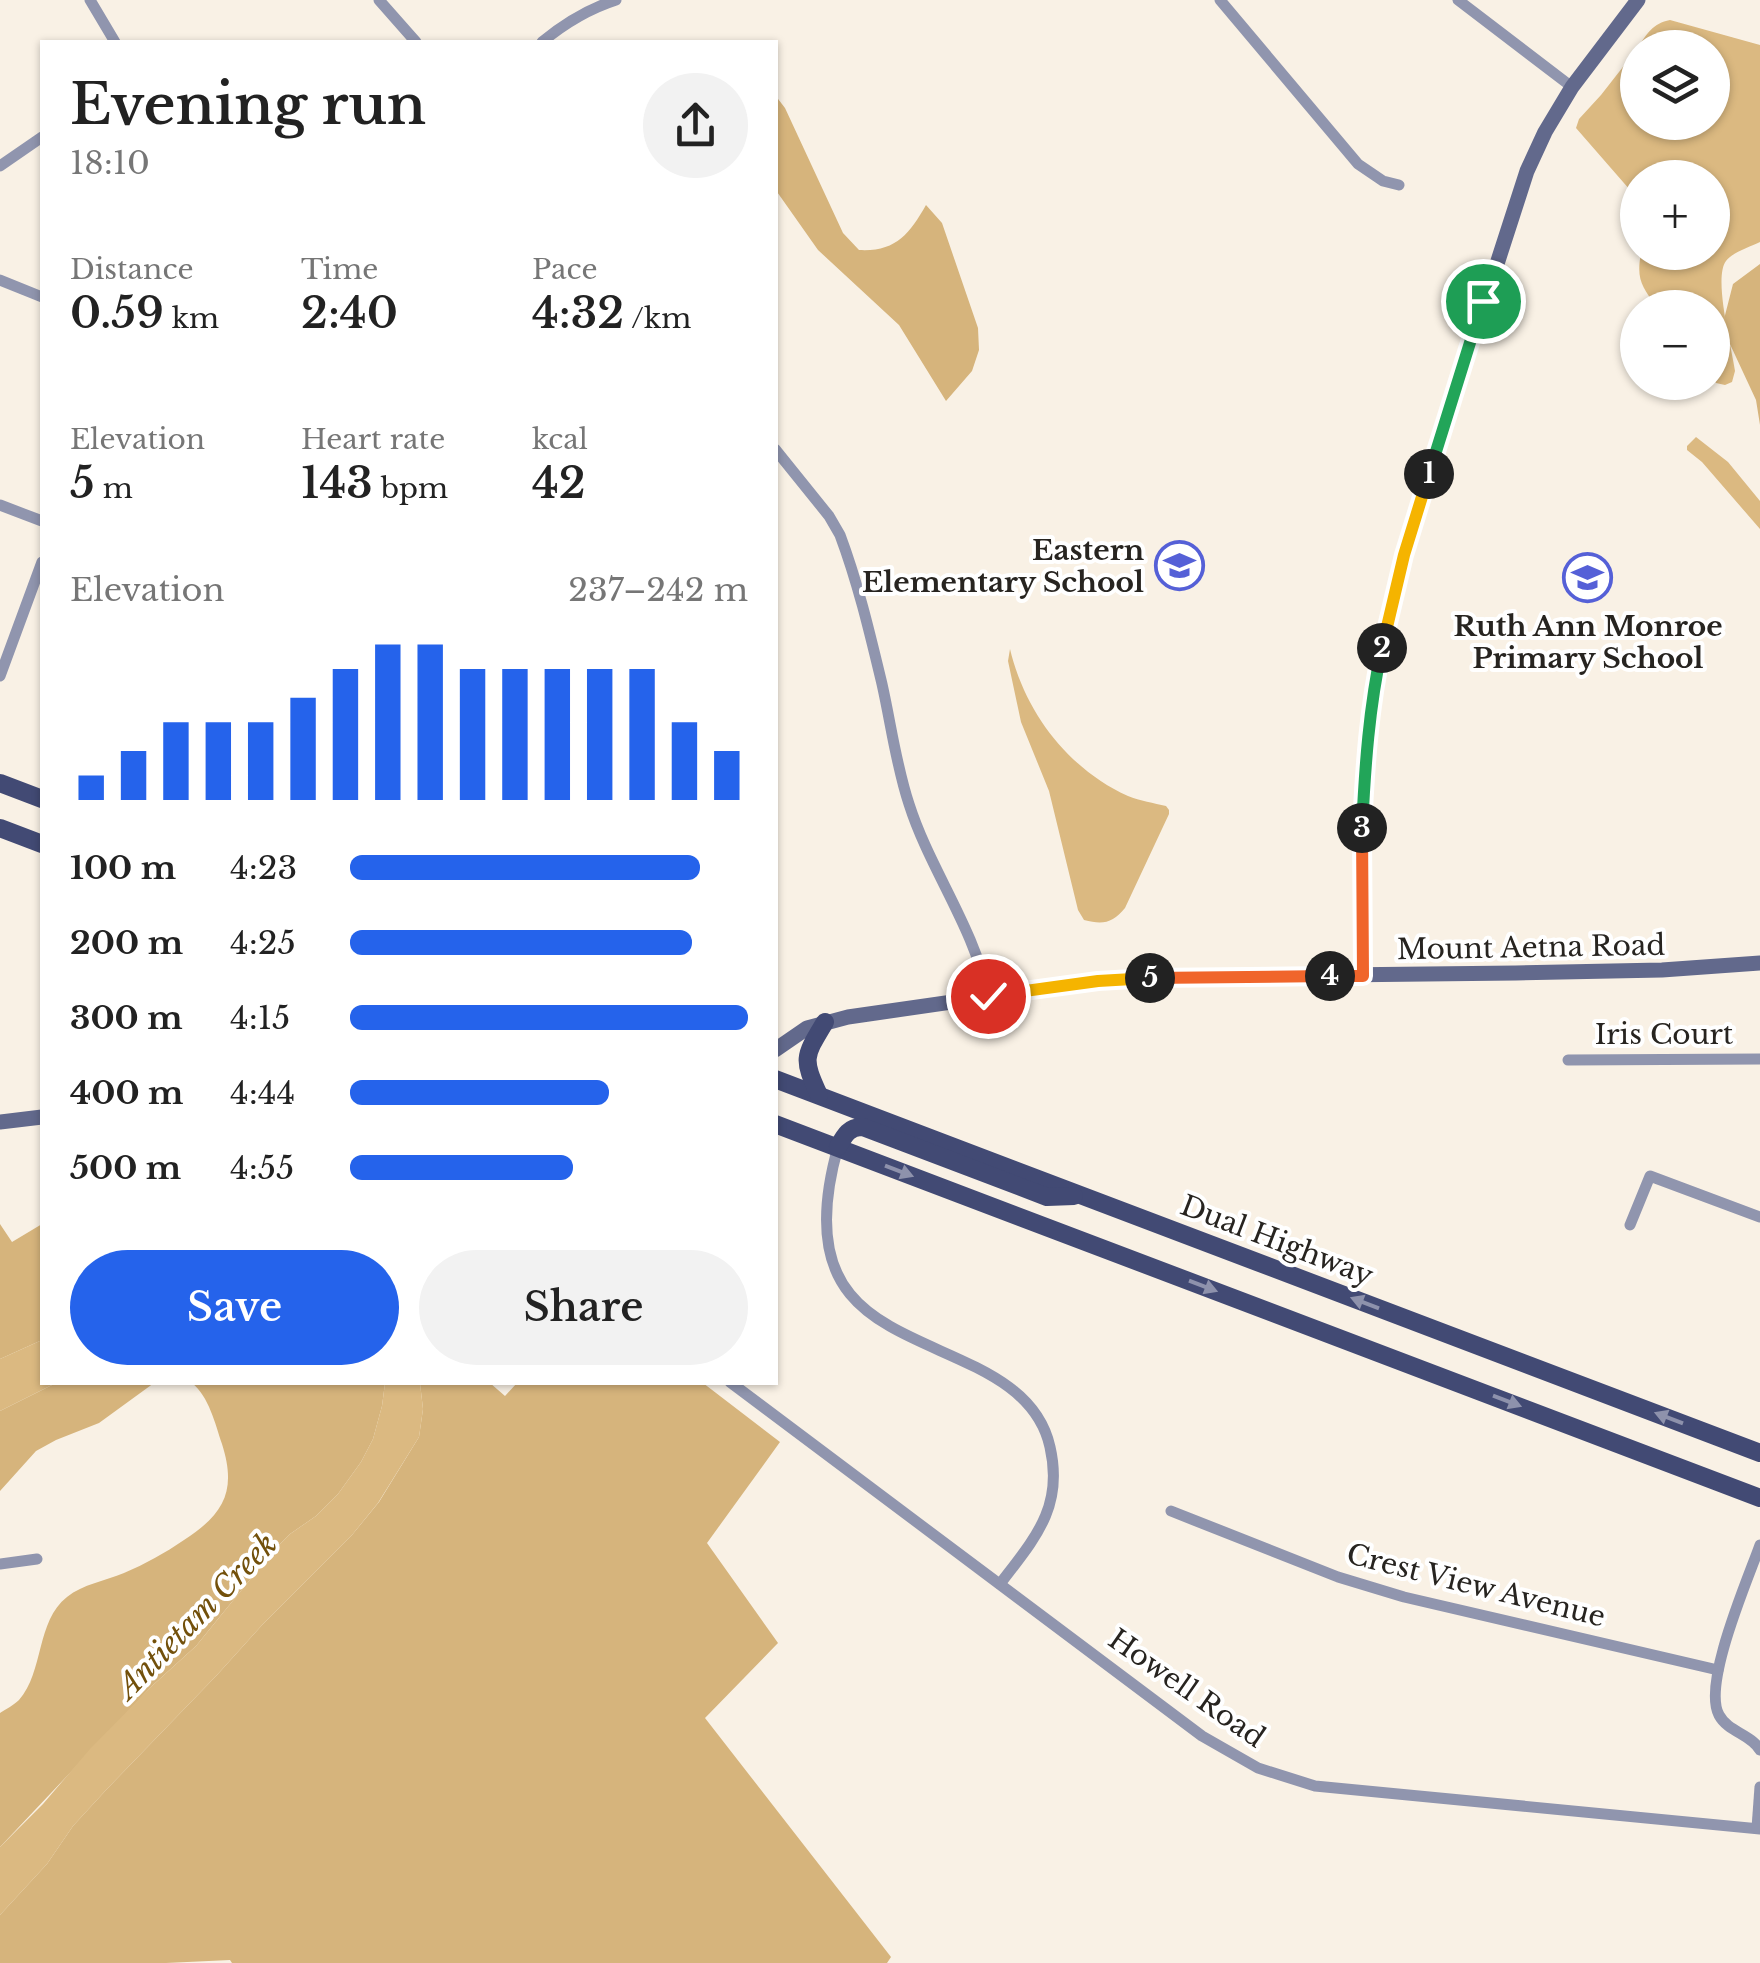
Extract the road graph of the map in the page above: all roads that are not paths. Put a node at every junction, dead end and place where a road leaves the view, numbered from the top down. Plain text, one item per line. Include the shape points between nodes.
1 (90, 0) edge
2 (379, 0) edge
3 (616, 0) edge
4 (1220, 0) edge
5 (1458, 0) edge
6 (1638, 0) edge
7 (115, 40) edge
8 (414, 40) edge
9 (545, 40) edge
10 (1572, 87) junction
11 (40, 139) edge
12 (0, 166) edge
13 (1398, 185) dead end
14 (0, 280) edge
15 (40, 296) edge
16 (778, 454) edge
17 (0, 505) edge
18 (40, 520) edge
19 (40, 567) edge
20 (0, 676) edge
21 (0, 783) edge
22 (40, 798) edge
23 (0, 828) edge
24 (40, 843) edge
25 (1760, 964) edge
26 (1363, 976) junction
27 (988, 996) junction
28 (825, 1022) junction
29 (778, 1048) edge
30 (1760, 1059) edge
31 (1568, 1060) dead end
32 (778, 1079) edge
33 (820, 1096) junction
34 (40, 1118) edge
35 (0, 1122) edge
36 (778, 1125) edge
37 (838, 1147) junction
38 (1082, 1196) junction
39 (1760, 1216) edge
40 (1630, 1225) dead end
41 (734, 1385) edge
42 (1760, 1453) edge
43 (1760, 1498) edge
44 (1171, 1511) dead end
45 (1760, 1544) edge
46 (37, 1559) dead end
47 (0, 1564) edge
48 (1000, 1584) junction
49 (1718, 1670) junction
50 (1760, 1750) edge
51 (1760, 1787) edge
52 (1758, 1828) edge

1 - 7 street
2 - 8 street
3 - 9 street via 575,17
4 - 13 street via 1358,164
5 - 10 street
6 - 10 street
10 - 26 street via 1526,171 1388,617 1365,771
11 - 12 street
14 - 15 street
16 - 27 street via 840,535 910,808 971,940
17 - 18 street
19 - 20 street
21 - 22 main road
23 - 24 main road
25 - 26 street, Mount Aetna Road
26 - 27 street, Mount Aetna Road via 1157,977
27 - 28 street, Mount Aetna Road
28 - 29 street, Mount Aetna Road
28 - 33 main road via 806,1062
30 - 31 street, Iris Court
32 - 33 main road, Dual Highway
33 - 38 main road, Dual Highway
34 - 35 street
36 - 37 main road
37 - 38 main road via 849,1130 863,1128 1047,1197
37 -> 43 main road
37 - 48 street via 828,1180 828,1240 851,1296 898,1331 995,1378 1043,1425 1053,1464 1051,1504 1036,1537
42 -> 38 main road, Dual Highway
39 - 40 street via 1650,1176
41 - 48 street, Howell Road
44 - 49 street, Crest View Avenue via 1404,1597
45 - 49 street
46 - 47 street
48 - 52 street, Howell Road via 1202,1736 1284,1778 1364,1792
49 - 50 street via 1719,1715
51 - 52 street

